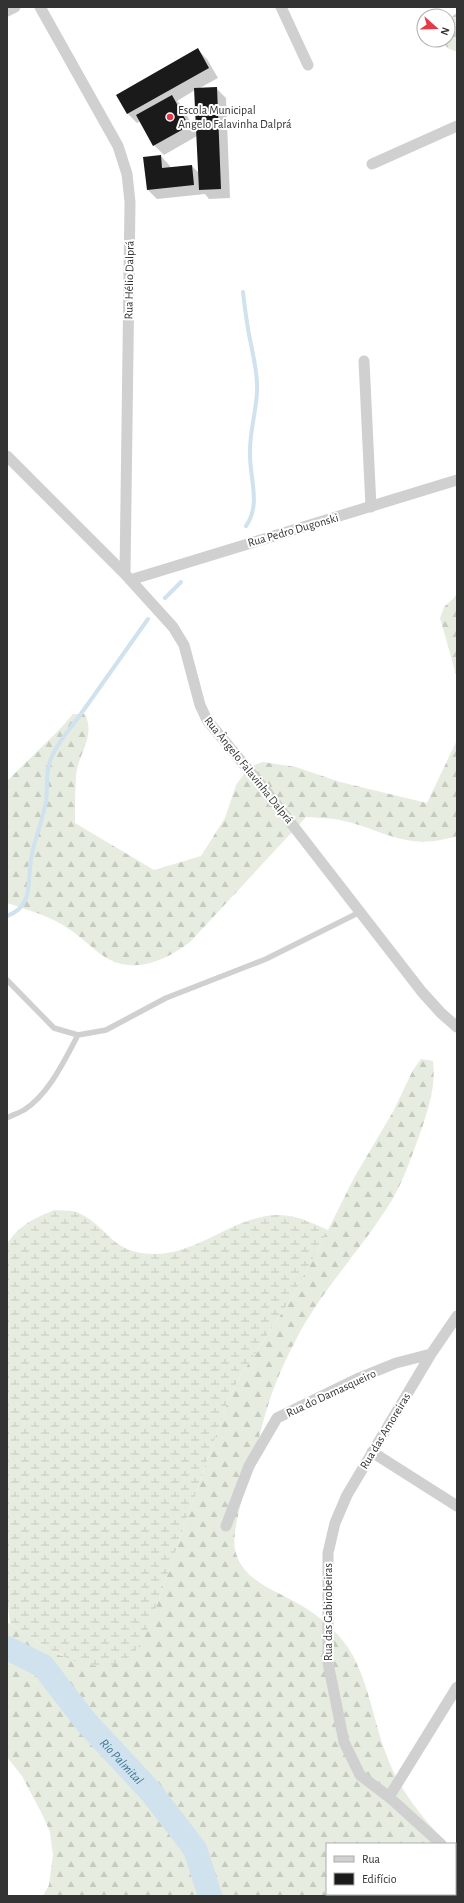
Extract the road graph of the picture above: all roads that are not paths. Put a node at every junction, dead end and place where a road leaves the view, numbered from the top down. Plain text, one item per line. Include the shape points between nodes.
1 (15, 7) edge
2 (40, 7) edge
3 (281, 7) edge
4 (7, 11) edge
5 (308, 65) dead end
6 (457, 126) edge
7 (372, 164) dead end
8 (364, 361) dead end
9 (7, 456) edge
10 (457, 480) edge
11 (371, 507) junction
12 (127, 577) junction
13 (360, 912) junction
14 (7, 980) edge
15 (457, 1027) edge
16 (78, 1035) junction
17 (7, 1118) edge
18 (457, 1316) edge
19 (431, 1354) junction
20 (372, 1452) junction
21 (457, 1506) edge
22 (226, 1526) dead end
23 (328, 1553) joint
24 (457, 1687) edge
25 (389, 1797) junction
26 (440, 1843) edge

1 - 4 street
2 - 12 street, Rua Hélio Dalprá via 118,146 127,174 130,202
3 - 5 street
6 - 7 street
8 - 11 street
9 - 12 street, Rua Ângelo Falavinha Dalprá
10 - 11 street, Rua Pedro Dugonski
11 - 12 street, Rua Pedro Dugonski
12 - 13 street, Rua Ângelo Falavinha Dalprá via 179,636 207,720 267,792
13 - 15 street, Rua Ângelo Falavinha Dalprá via 422,992 441,1014
13 - 16 lane via 266,959 166,998 106,1030
14 - 16 lane via 54,1028
16 - 17 lane via 61,1067 39,1098 24,1110
18 - 19 street, Rua das Amoreiras
19 - 20 street, Rua das Amoreiras
19 - 22 street, Rua do Damasqueiro via 396,1363 359,1378 277,1418 249,1466
20 - 21 street
20 - 23 street, Rua das Amoreiras via 347,1495 335,1523
23 - 25 street, Rua das Gabirobeiras via 328,1663 344,1742 360,1775
24 - 25 street
25 - 26 street, Rua das Gabirobeiras

